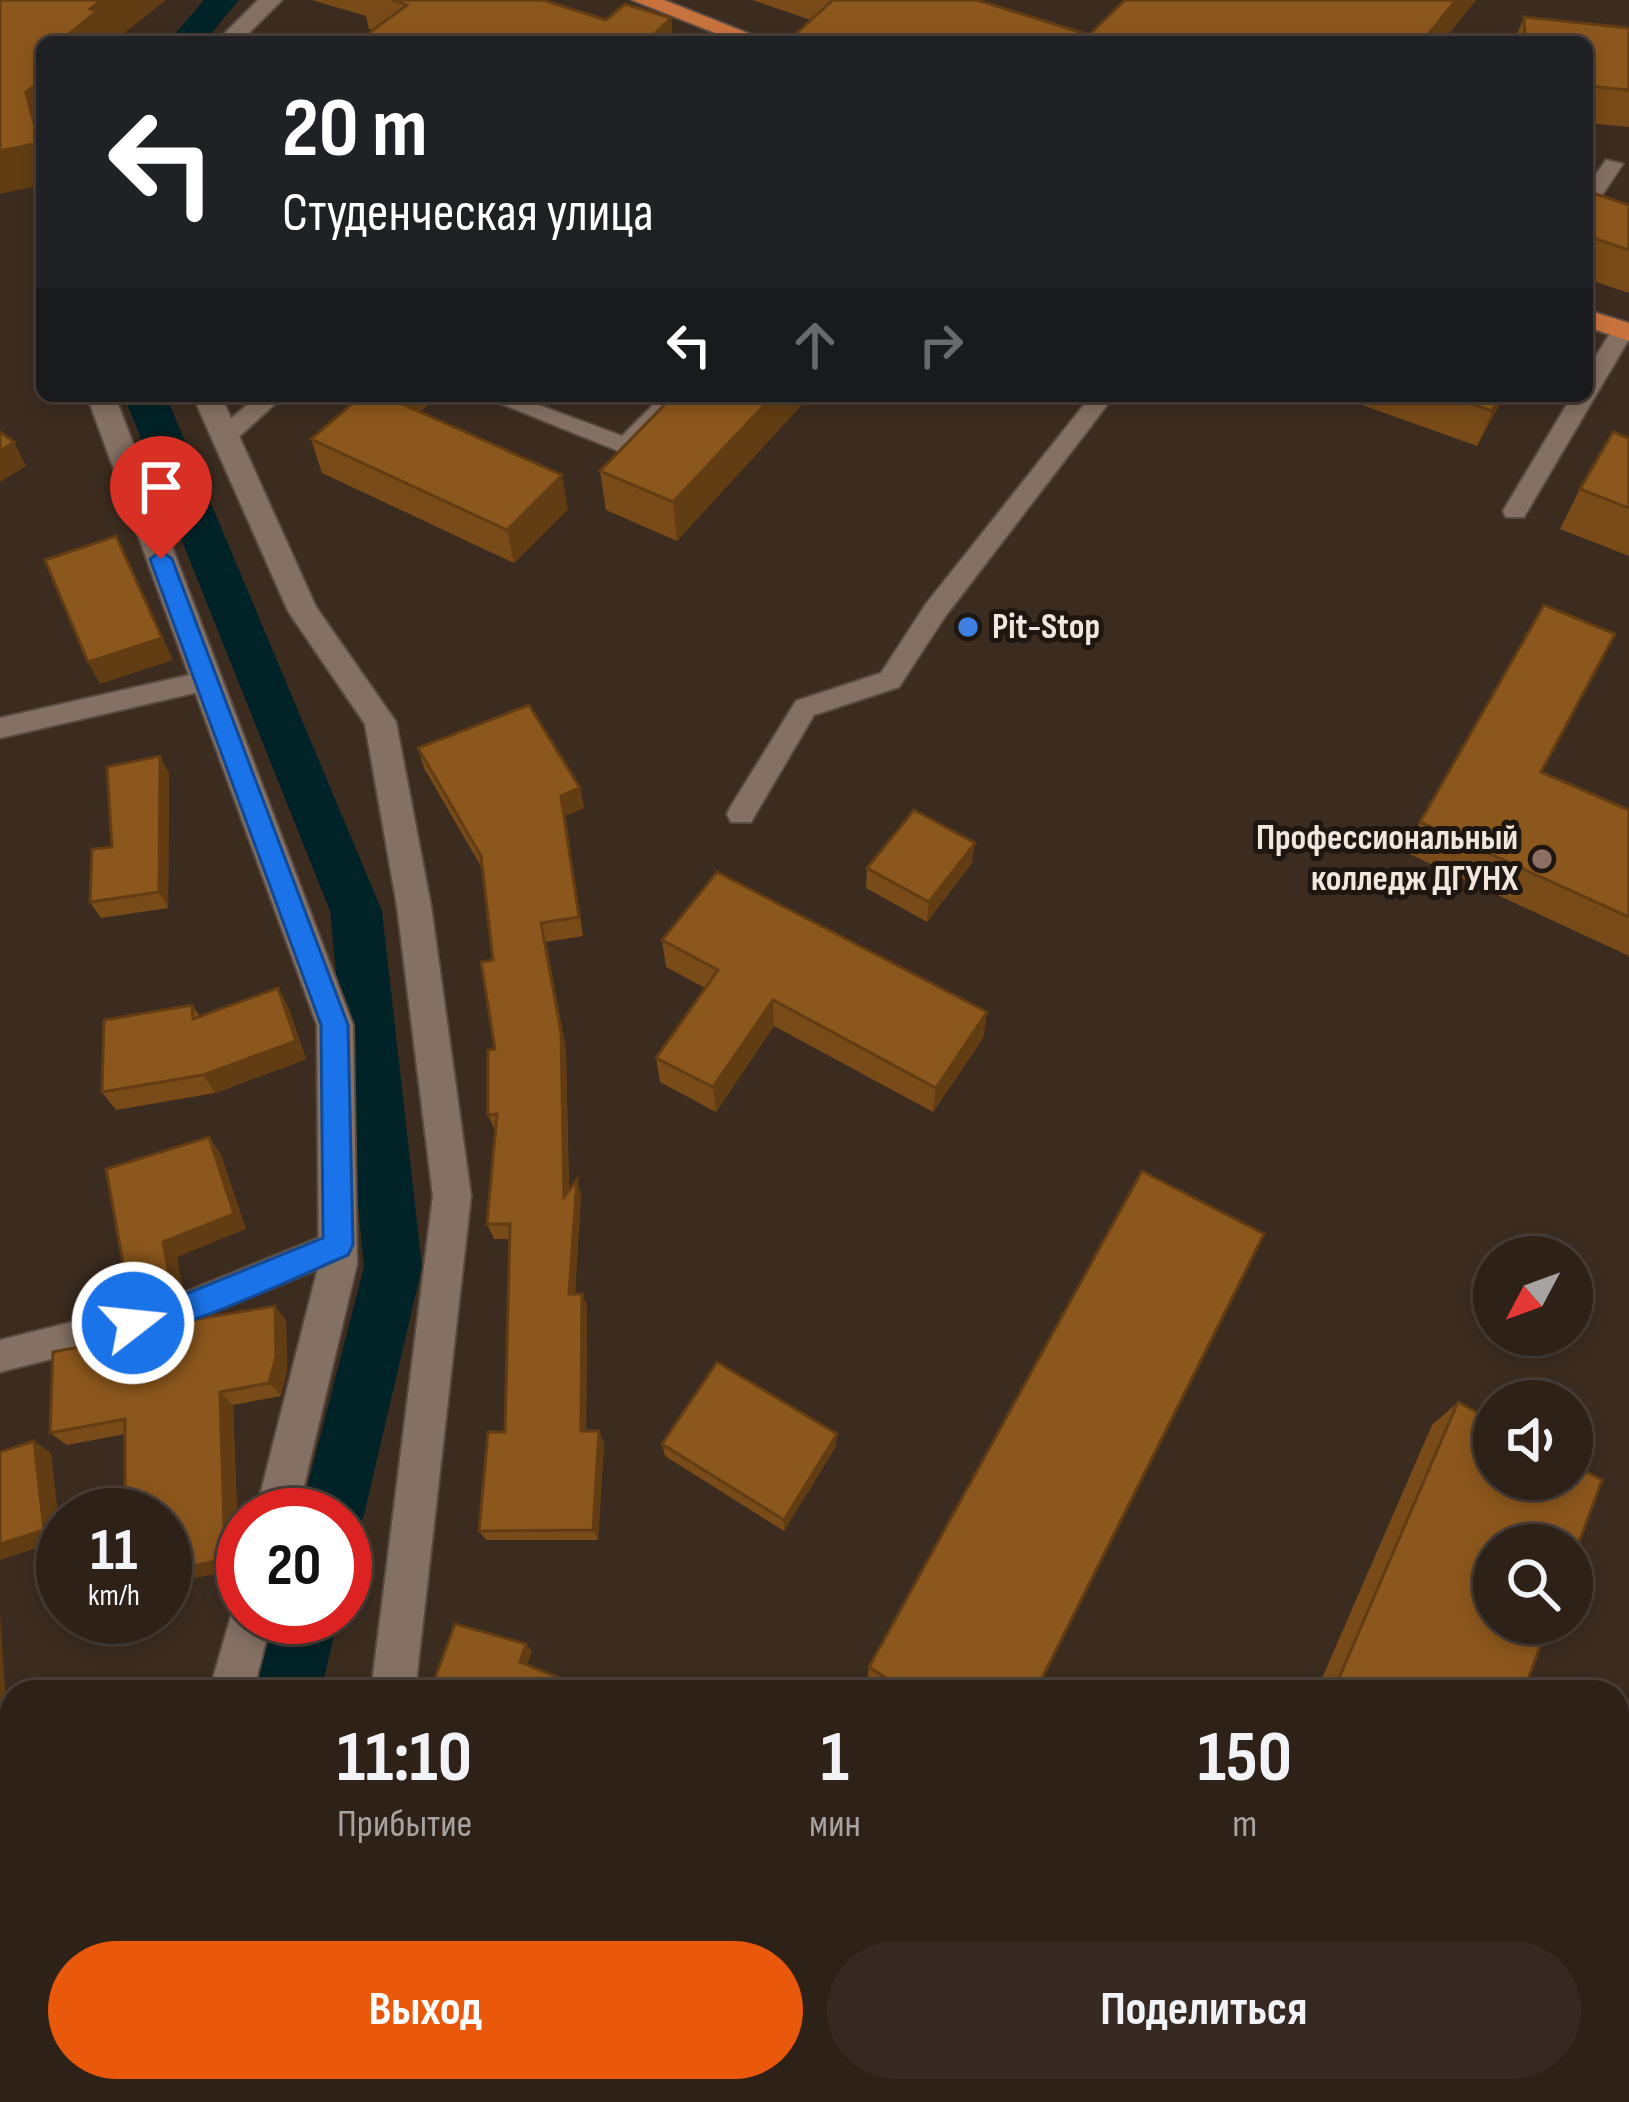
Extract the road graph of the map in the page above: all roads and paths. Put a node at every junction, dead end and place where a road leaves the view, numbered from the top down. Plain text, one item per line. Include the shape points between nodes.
1 (271, 0) edge
2 (627, 0) edge
3 (643, 0) edge
4 (232, 36) edge
5 (723, 36) edge
6 (724, 36) edge
7 (1613, 164) dead end
8 (1593, 193) edge
9 (1593, 323) edge
10 (1625, 334) edge
11 (1593, 381) edge
12 (103, 402) edge
13 (210, 402) edge
14 (266, 402) edge
15 (509, 402) edge
16 (669, 402) edge
17 (1098, 402) edge
18 (1580, 402) edge
19 (225, 436) junction
20 (1514, 511) dead end
21 (207, 681) junction
22 (0, 728) edge
23 (741, 814) dead end
24 (338, 1245) junction
25 (0, 1356) edge
26 (283, 1488) edge
27 (243, 1644) edge
28 (234, 1680) edge
29 (393, 1680) edge

1 - 4 street
2 - 5 main road
3 - 6 main road
7 - 8 lane
9 - 10 main road
10 - 11 lane
12 - 21 street
13 - 19 street
14 - 19 lane
15 - 16 lane via 626,446
17 - 23 lane via 890,680 805,708
18 - 20 lane
19 - 29 street via 303,611 380,722 423,973 452,1196
21 - 22 lane
21 - 24 street via 334,1025
24 - 25 lane via 177,1312
24 - 26 street
27 - 28 street

